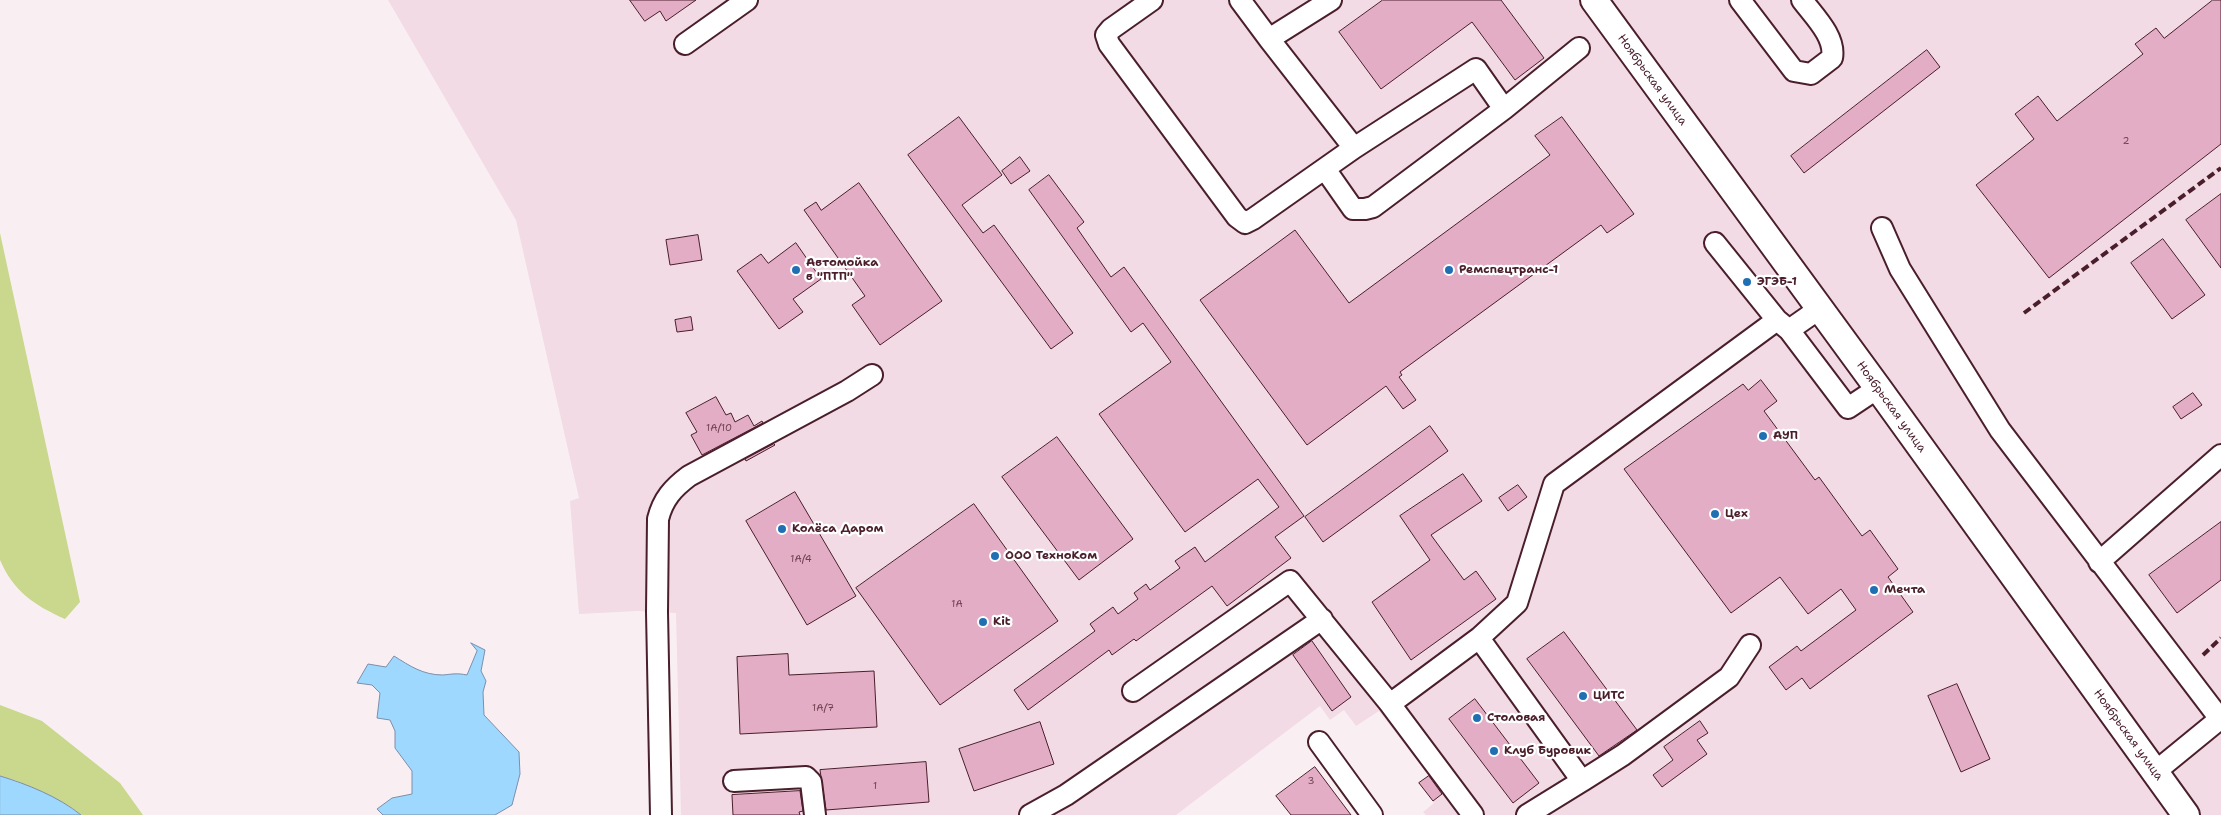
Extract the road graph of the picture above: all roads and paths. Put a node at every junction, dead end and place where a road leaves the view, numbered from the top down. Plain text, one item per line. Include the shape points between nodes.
1 (1152, 0) edge
2 (1240, 0) edge
3 (1331, 0) edge
4 (1594, 0) edge
5 (1740, 0) edge
6 (1802, 0) edge
7 (735, 4) edge
8 (1269, 39) junction
9 (685, 44) dead end
10 (1579, 48) dead end
11 (1504, 109) junction
12 (1354, 148) junction
13 (1325, 169) junction
14 (1882, 228) dead end
15 (1714, 243) dead end
16 (1819, 309) junction
17 (1783, 325) junction
18 (872, 375) dead end
19 (1878, 388) junction
20 (2221, 455) edge
21 (2099, 562) junction
22 (1322, 619) junction
23 (1479, 638) junction
24 (1750, 645) dead end
25 (1133, 691) dead end
26 (1390, 704) junction
27 (2221, 718) edge
28 (1319, 742) dead end
29 (2155, 772) junction
30 (734, 781) dead end
31 (1582, 781) junction
32 (661, 815) edge
33 (815, 815) edge
34 (1030, 815) edge
35 (1372, 815) edge
36 (1473, 815) edge
37 (1527, 815) edge
38 (2186, 815) edge

1 - 13 street via 1111,29 1106,35 1109,44 1236,218 1245,223 1253,219
2 - 8 street
3 - 8 street
4 - 16 main road, Ноябрьская улица
5 - 6 street via 1794,71 1811,74 1832,58 1834,49
7 - 9 street
8 - 12 street
10 - 11 street
11 - 12 street via 1476,70
11 - 13 street via 1373,207 1353,209
12 - 13 street
14 - 21 street via 1900,269 2000,430
15 - 17 street
16 - 17 street
16 - 19 main road, Ноябрьская улица
17 - 19 street via 1848,408
17 - 23 street via 1554,484 1517,603
18 - 32 street via 689,476 672,489 661,506 658,519 657,612
19 - 29 main road, Ноябрьская улица
20 - 21 street
21 - 27 street
22 - 25 street via 1290,581
22 - 26 street
22 - 34 street via 1066,795
23 - 26 street
23 - 31 street
24 - 31 street via 1729,677 1624,755
26 - 36 street
27 - 29 street
28 - 35 street
29 - 38 main road, Ноябрьская улица
30 - 33 street via 806,777 811,782
31 - 37 street

